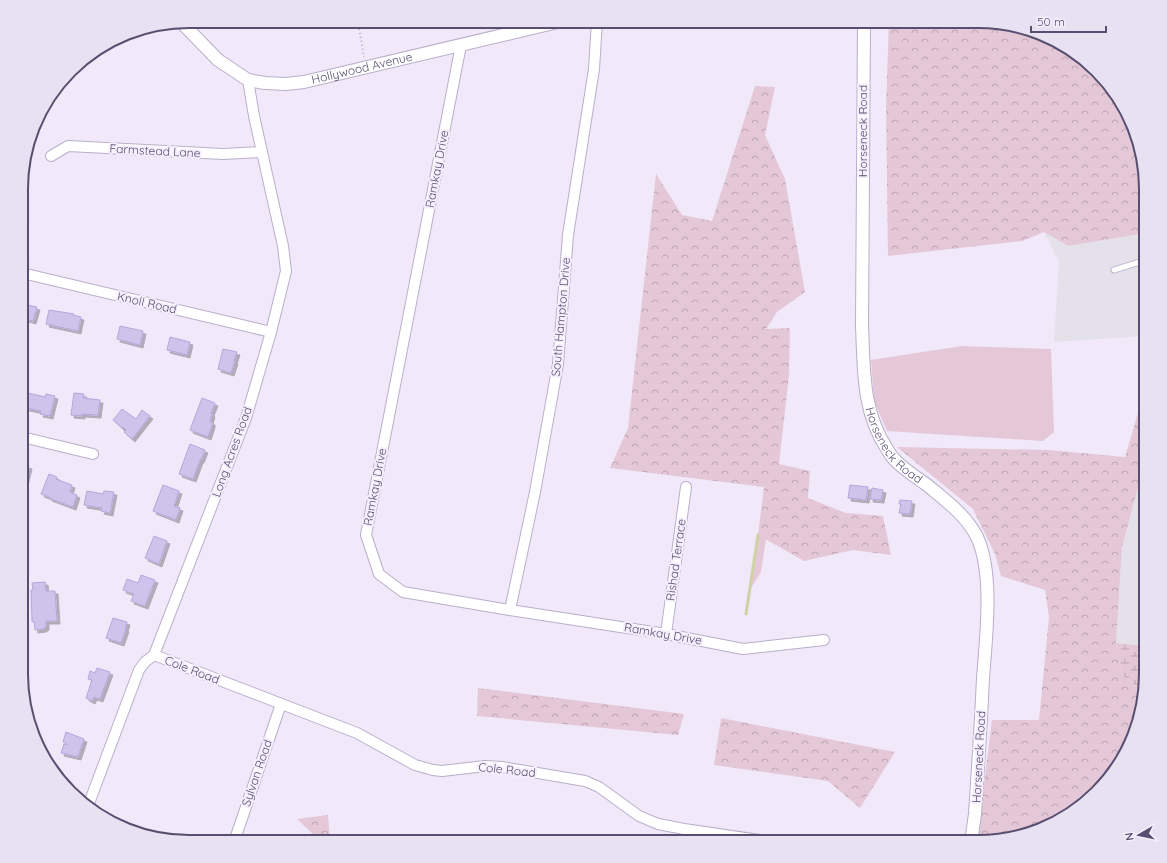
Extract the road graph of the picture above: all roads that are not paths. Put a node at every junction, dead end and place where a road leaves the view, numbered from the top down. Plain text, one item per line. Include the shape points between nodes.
1 (187, 28) edge
2 (533, 28) edge
3 (597, 28) edge
4 (864, 28) edge
5 (461, 45) junction
6 (248, 80) junction
7 (262, 152) junction
8 (51, 156) dead end
9 (1139, 262) edge
10 (1114, 270) dead end
11 (28, 274) edge
12 (271, 332) junction
13 (28, 438) edge
14 (94, 454) dead end
15 (686, 487) dead end
16 (510, 610) junction
17 (666, 634) junction
18 (824, 640) dead end
19 (154, 655) junction
20 (281, 704) junction
21 (90, 801) edge
22 (236, 835) edge
23 (725, 835) edge
24 (972, 835) edge

1 - 6 street, Hollywood Avenue via 218,60
2 - 5 street, Hollywood Avenue
3 - 16 street, South Hampton Drive via 594,69 568,235 558,364
4 - 24 street, Horseneck Road via 862,326 868,407 876,430 894,459 959,511 968,522 977,536 985,563 986,635
5 - 6 street, Hollywood Avenue via 304,82 286,84
5 - 16 street, Ramkay Drive via 366,535 379,574 403,592
6 - 7 street, Long Acres Road
7 - 8 street, Farmstead Lane via 223,154 68,146
7 - 12 street, Long Acres Road via 283,246 286,271
9 - 10 lane
11 - 12 street, Knoll Road
12 - 19 street, Long Acres Road via 246,418
13 - 14 street
15 - 17 street, Rishad Terrace
16 - 17 street, Ramkay Drive
17 - 18 street, Ramkay Drive via 744,649
19 - 20 street, Cole Road
19 - 21 street, Long Acres Road via 139,670
20 - 22 street, Sylvan Road
20 - 23 street, Cole Road via 356,733 414,765 442,771 485,766 502,767 585,781 599,787 639,816 658,824

